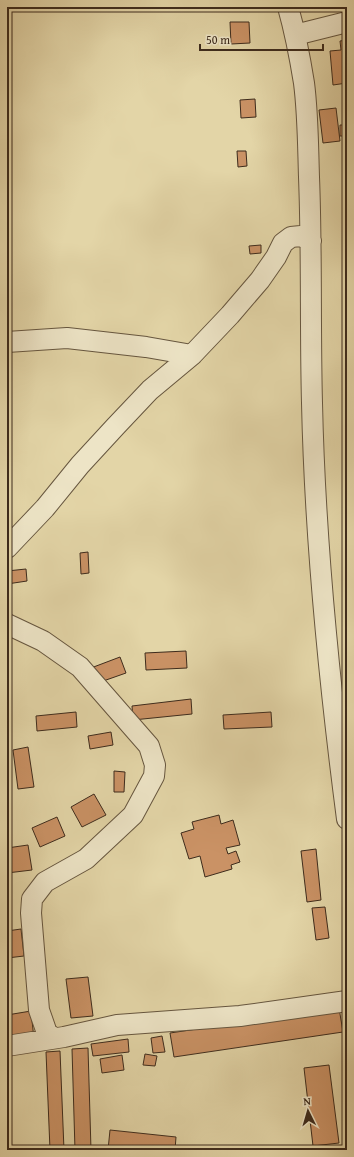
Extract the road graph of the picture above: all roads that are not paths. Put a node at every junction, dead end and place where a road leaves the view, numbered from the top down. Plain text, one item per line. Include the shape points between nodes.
1 (288, 7) edge
2 (347, 22) edge
3 (295, 35) junction
4 (311, 241) junction
5 (7, 342) edge
6 (192, 355) junction
7 (7, 548) edge
8 (7, 624) edge
9 (347, 819) edge
10 (347, 1001) edge
11 (54, 1038) junction
12 (7, 1046) edge

1 - 3 street
2 - 3 street
3 - 4 street via 304,85
4 - 6 street via 301,236 291,237 283,243 260,280
4 - 9 street via 312,403 320,557 336,736
5 - 6 street via 67,338
6 - 7 street via 150,390
8 - 11 street via 43,641 80,668 149,746 155,765 154,776 133,815 86,859 45,882 32,899 39,1010 47,1032
10 - 11 street via 240,1016 117,1025
11 - 12 street

